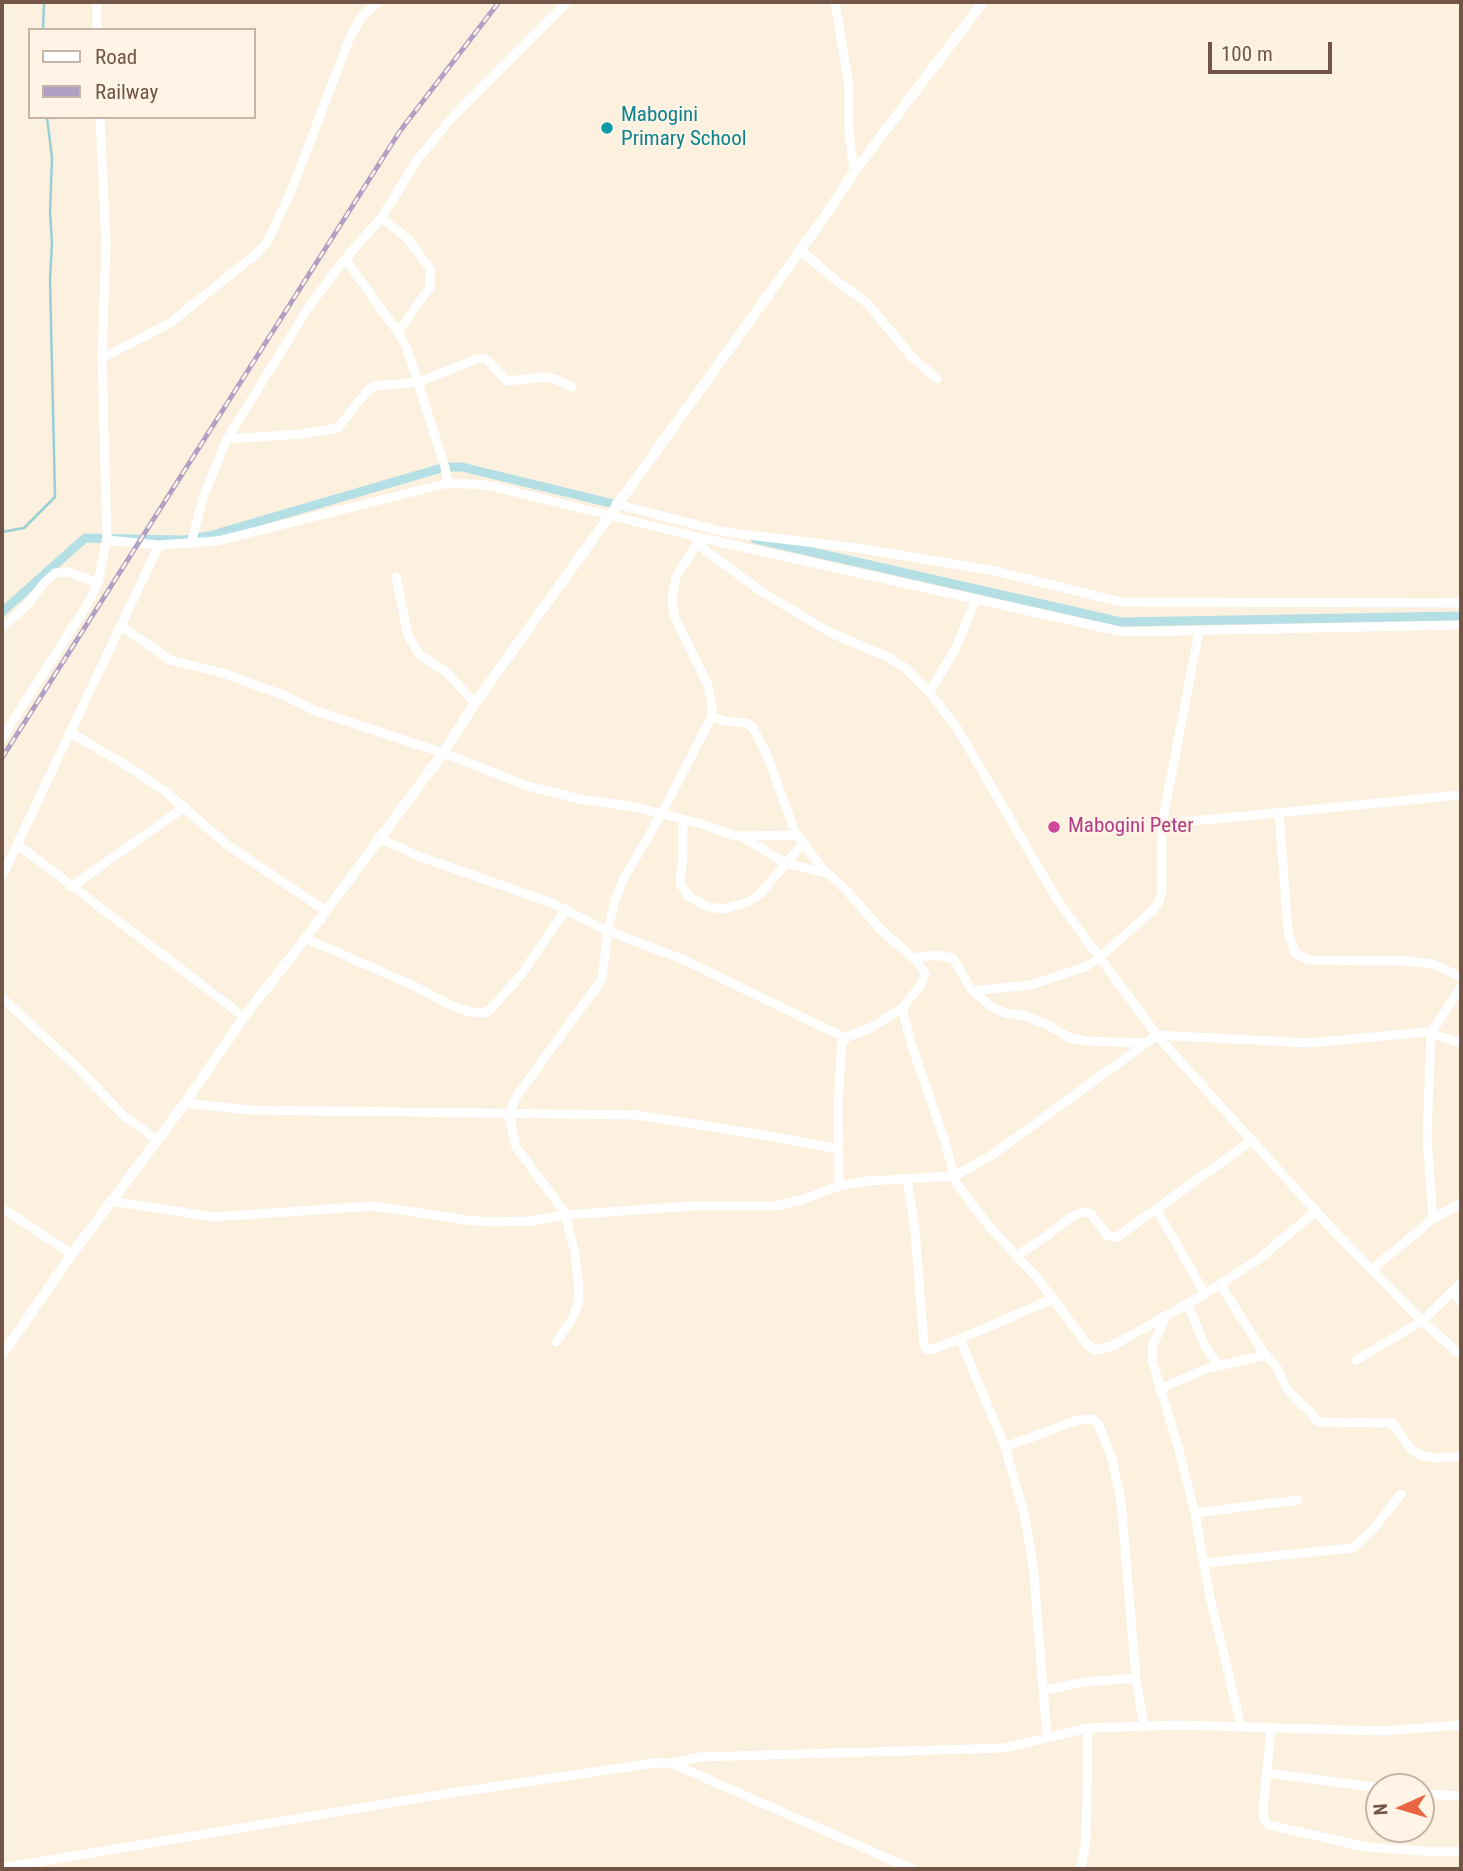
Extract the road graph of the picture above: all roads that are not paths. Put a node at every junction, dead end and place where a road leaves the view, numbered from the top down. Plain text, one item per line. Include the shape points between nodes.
1 (97, 2) edge
2 (379, 2) edge
3 (567, 2) edge
4 (835, 2) edge
5 (983, 2) edge
6 (97, 28) edge
7 (100, 119) edge
8 (854, 172) junction
9 (381, 218) junction
10 (800, 250) junction
11 (345, 258) junction
12 (398, 332) junction
13 (102, 358) junction
14 (937, 379) dead end
15 (419, 382) junction
16 (572, 387) dead end
17 (228, 439) junction
18 (448, 483) junction
19 (616, 504) junction
20 (608, 516) junction
21 (696, 539) junction
22 (106, 540) junction
23 (192, 540) junction
24 (159, 545) junction
25 (396, 577) dead end
26 (98, 583) junction
27 (976, 599) junction
28 (1461, 603) edge
29 (1461, 625) edge
30 (121, 626) junction
31 (2, 628) edge
32 (1199, 631) junction
33 (929, 692) junction
34 (475, 703) junction
35 (712, 716) junction
36 (71, 733) junction
37 (2, 738) edge
38 (443, 753) junction
39 (1461, 795) edge
40 (183, 808) junction
41 (1279, 811) junction
42 (662, 814) junction
43 (683, 819) junction
44 (1162, 824) junction
45 (796, 835) junction
46 (741, 836) junction
47 (378, 838) junction
48 (803, 843) junction
49 (17, 844) junction
50 (785, 863) junction
51 (828, 873) junction
52 (2, 876) edge
53 (71, 887) junction
54 (566, 909) junction
55 (326, 911) junction
56 (608, 931) junction
57 (305, 939) junction
58 (915, 958) junction
59 (1099, 958) junction
60 (1461, 977) edge
61 (1461, 987) edge
62 (973, 991) junction
63 (2, 998) edge
64 (902, 1008) junction
65 (244, 1017) junction
66 (1431, 1033) junction
67 (1157, 1035) junction
68 (845, 1038) junction
69 (1146, 1043) junction
70 (1461, 1043) edge
71 (185, 1103) junction
72 (509, 1115) junction
73 (157, 1140) junction
74 (1251, 1141) junction
75 (838, 1149) junction
76 (954, 1176) junction
77 (907, 1178) junction
78 (839, 1186) junction
79 (113, 1201) junction
80 (1461, 1203) edge
81 (2, 1208) edge
82 (1157, 1210) junction
83 (1315, 1212) junction
84 (566, 1215) junction
85 (1433, 1219) junction
86 (72, 1254) junction
87 (1018, 1255) junction
88 (1371, 1270) junction
89 (1461, 1283) edge
90 (1220, 1284) junction
91 (1453, 1291) junction
92 (1205, 1294) junction
93 (1052, 1299) junction
94 (1461, 1302) edge
95 (1188, 1304) junction
96 (1166, 1316) junction
97 (1422, 1321) junction
98 (960, 1339) junction
99 (556, 1342) dead end
100 (1265, 1354) junction
101 (2, 1355) edge
102 (1461, 1356) edge
103 (1356, 1360) dead end
104 (1218, 1365) junction
105 (1160, 1390) junction
106 (1005, 1447) junction
107 (1461, 1457) edge
108 (1401, 1494) dead end
109 (1298, 1500) dead end
110 (1195, 1513) junction
111 (1204, 1563) junction
112 (1136, 1678) junction
113 (1044, 1690) junction
114 (1461, 1725) edge
115 (1241, 1726) junction
116 (1144, 1727) junction
117 (1088, 1728) junction
118 (1271, 1728) junction
119 (1047, 1737) junction
120 (671, 1763) junction
121 (1268, 1773) junction
122 (1365, 1786) edge
123 (1435, 1795) edge
124 (1461, 1796) edge
125 (1461, 1851) edge
126 (2, 1868) edge
127 (912, 1869) edge
128 (1081, 1869) edge

1 - 6 street
2 - 13 street via 362,16 350,37 268,241 170,323
3 - 9 street via 455,114 418,159
4 - 8 street via 849,87
5 - 8 street
7 - 13 street via 106,243
8 - 10 street
9 - 11 street
9 - 12 street via 405,237 430,269 430,287
10 - 14 street via 864,299 912,357
10 - 19 street
11 - 12 street
11 - 17 street via 310,305
12 - 15 street
13 - 22 street
15 - 16 street via 482,359 507,381 544,377
15 - 17 street via 374,386 338,428
15 - 18 street
17 - 23 street via 208,484
18 - 20 street via 487,485
18 - 23 street via 217,541
19 - 20 street
19 - 28 street via 724,532 991,570 1121,602
20 - 21 street
20 - 34 street
21 - 27 street
21 - 33 street via 764,593 831,633 888,657
21 - 35 street via 676,577 672,600 675,618 706,683
22 - 24 street
22 - 26 street
23 - 24 street
24 - 30 street
25 - 34 street via 408,636 420,655 447,673
26 - 31 street via 68,572 55,573
26 - 37 street
27 - 32 street via 1124,632
27 - 33 street via 956,650
29 - 32 street
30 - 36 street
30 - 38 street via 170,660 223,673 316,712
32 - 44 street
33 - 59 street via 957,728 1058,901
34 - 38 street
35 - 42 street
35 - 45 street via 753,728 768,755
36 - 40 street via 129,767
36 - 49 street
38 - 42 street via 528,786
38 - 47 street
39 - 41 street
40 - 53 street
40 - 55 street via 226,844
41 - 44 street
41 - 60 street via 1288,931 1295,953 1308,960 1433,964
42 - 43 street
42 - 56 street via 624,878
43 - 46 street
43 - 50 street via 680,883 689,897 708,907 724,909 748,902
44 - 59 street via 1159,902
45 - 46 street
45 - 48 street
46 - 50 street
47 - 54 street
47 - 55 street
48 - 50 street
48 - 51 street
49 - 52 street
49 - 53 street
50 - 51 street
51 - 58 street via 883,932
53 - 65 street
54 - 56 street
54 - 57 street via 521,975 484,1013 448,1004
55 - 57 street
56 - 68 street via 682,959
56 - 72 street via 602,979 516,1097
57 - 65 street
58 - 62 street via 953,958
58 - 64 street via 925,980
59 - 62 street via 1030,985
59 - 67 street
61 - 66 street
62 - 69 street via 998,1010 1048,1025 1068,1037
63 - 73 street via 122,1114
64 - 68 street
64 - 76 street
65 - 71 street
66 - 67 street via 1309,1043
66 - 70 street
66 - 85 street via 1427,1137
67 - 69 street
67 - 74 street
68 - 75 street via 840,1052
69 - 76 street via 992,1155
71 - 72 street via 248,1110
71 - 73 street
72 - 75 street via 636,1115
72 - 84 street via 516,1147
73 - 79 street
74 - 82 street
74 - 83 street
75 - 78 street
76 - 77 street
76 - 87 street via 989,1226
77 - 78 street
77 - 98 street via 925,1347 930,1350
78 - 84 street via 776,1206 713,1205
79 - 84 street via 212,1217 364,1206 479,1221 530,1221
79 - 86 street
80 - 85 street
81 - 86 street
82 - 87 street via 1115,1238 1108,1236 1091,1214 1079,1213
82 - 92 street
83 - 88 street
83 - 90 street
84 - 99 street via 579,1301
85 - 88 street
86 - 101 street
87 - 93 street
88 - 97 street
89 - 91 street
90 - 92 street
90 - 100 street
91 - 94 street
91 - 97 street
92 - 95 street
93 - 96 street via 1095,1350 1112,1346
93 - 98 street
95 - 96 street
95 - 104 street
96 - 105 street via 1151,1352
97 - 102 street
97 - 103 street
98 - 106 street
100 - 104 street
100 - 107 street via 1287,1389 1318,1422 1389,1422 1420,1455
104 - 105 street
105 - 110 street
106 - 112 street via 1078,1420 1098,1423 1121,1501
106 - 113 street via 1030,1539
108 - 111 street via 1353,1548
109 - 110 street
110 - 111 street
111 - 115 street
112 - 113 street
112 - 116 street
113 - 119 street
114 - 118 street via 1382,1731
115 - 116 street
115 - 118 street
116 - 117 street
117 - 119 street
117 - 128 street via 1086,1840
118 - 121 street
119 - 120 street via 972,1751 699,1757
120 - 126 street via 432,1796
120 - 127 street
121 - 122 street
121 - 125 street via 1263,1810 1269,1825 1366,1847
123 - 124 street

